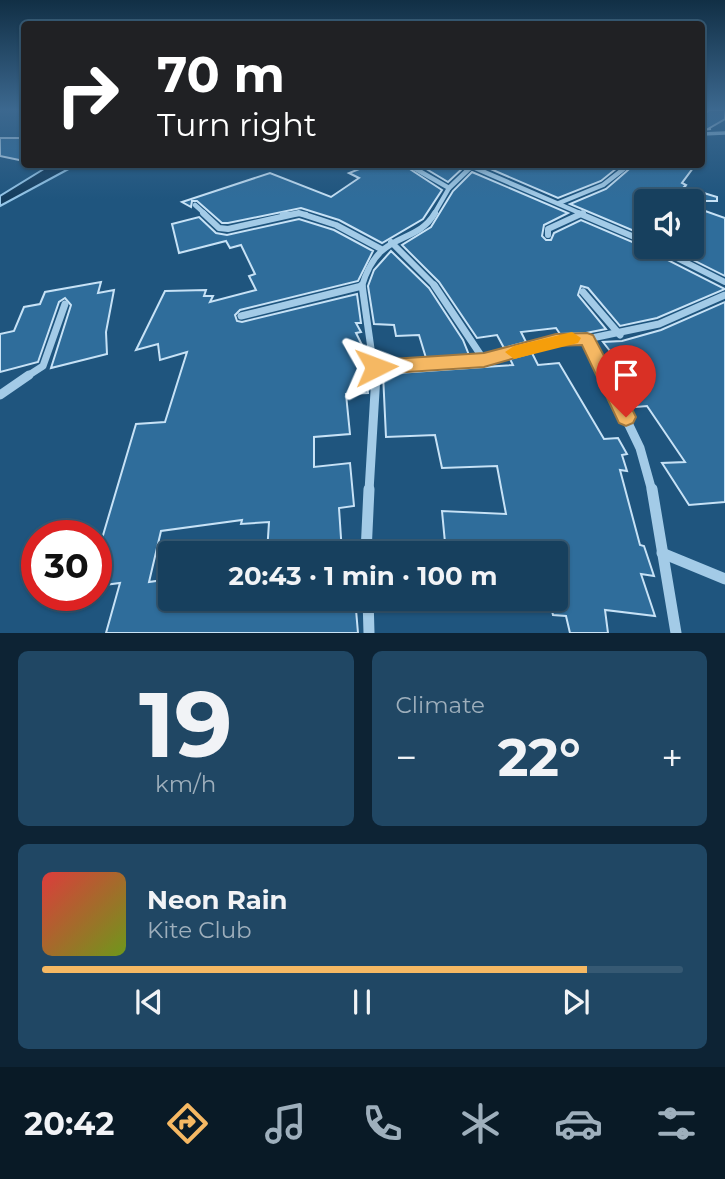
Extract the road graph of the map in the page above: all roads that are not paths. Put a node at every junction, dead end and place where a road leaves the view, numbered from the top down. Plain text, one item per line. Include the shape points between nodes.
1 (414, 168) edge
2 (467, 168) edge
3 (477, 168) edge
4 (625, 168) edge
5 (449, 188) junction
6 (559, 203) junction
7 (195, 205) dead end
8 (583, 213) junction
9 (548, 236) dead end
10 (634, 236) edge
11 (391, 242) junction
12 (381, 249) junction
13 (679, 259) edge
14 (725, 282) edge
15 (362, 286) junction
16 (583, 292) dead end
17 (725, 296) edge
18 (65, 304) dead end
19 (241, 316) dead end
20 (620, 335) junction
21 (587, 339) junction
22 (484, 360) junction
23 (376, 367) junction
24 (0, 395) edge
25 (367, 541) edge
26 (662, 553) junction
27 (725, 579) edge
28 (368, 611) edge
29 (369, 633) edge
30 (676, 633) edge

1 - 5 street
2 - 5 street
3 - 6 street
4 - 6 street via 603,185
5 - 11 street via 430,221
6 - 8 street
7 - 12 street via 219,228 238,228 297,212
8 - 9 street via 548,229
8 - 10 street
11 - 12 street
11 - 22 street via 442,293
12 - 15 street via 370,262
13 - 14 street
15 - 19 street
15 - 23 street
16 - 20 street
17 - 20 street via 682,318
18 - 24 street via 44,366
20 - 21 street
21 - 22 street via 556,340
21 - 26 street via 640,448
22 - 23 street
23 - 25 street
26 - 27 street
26 - 30 street
28 - 29 street

